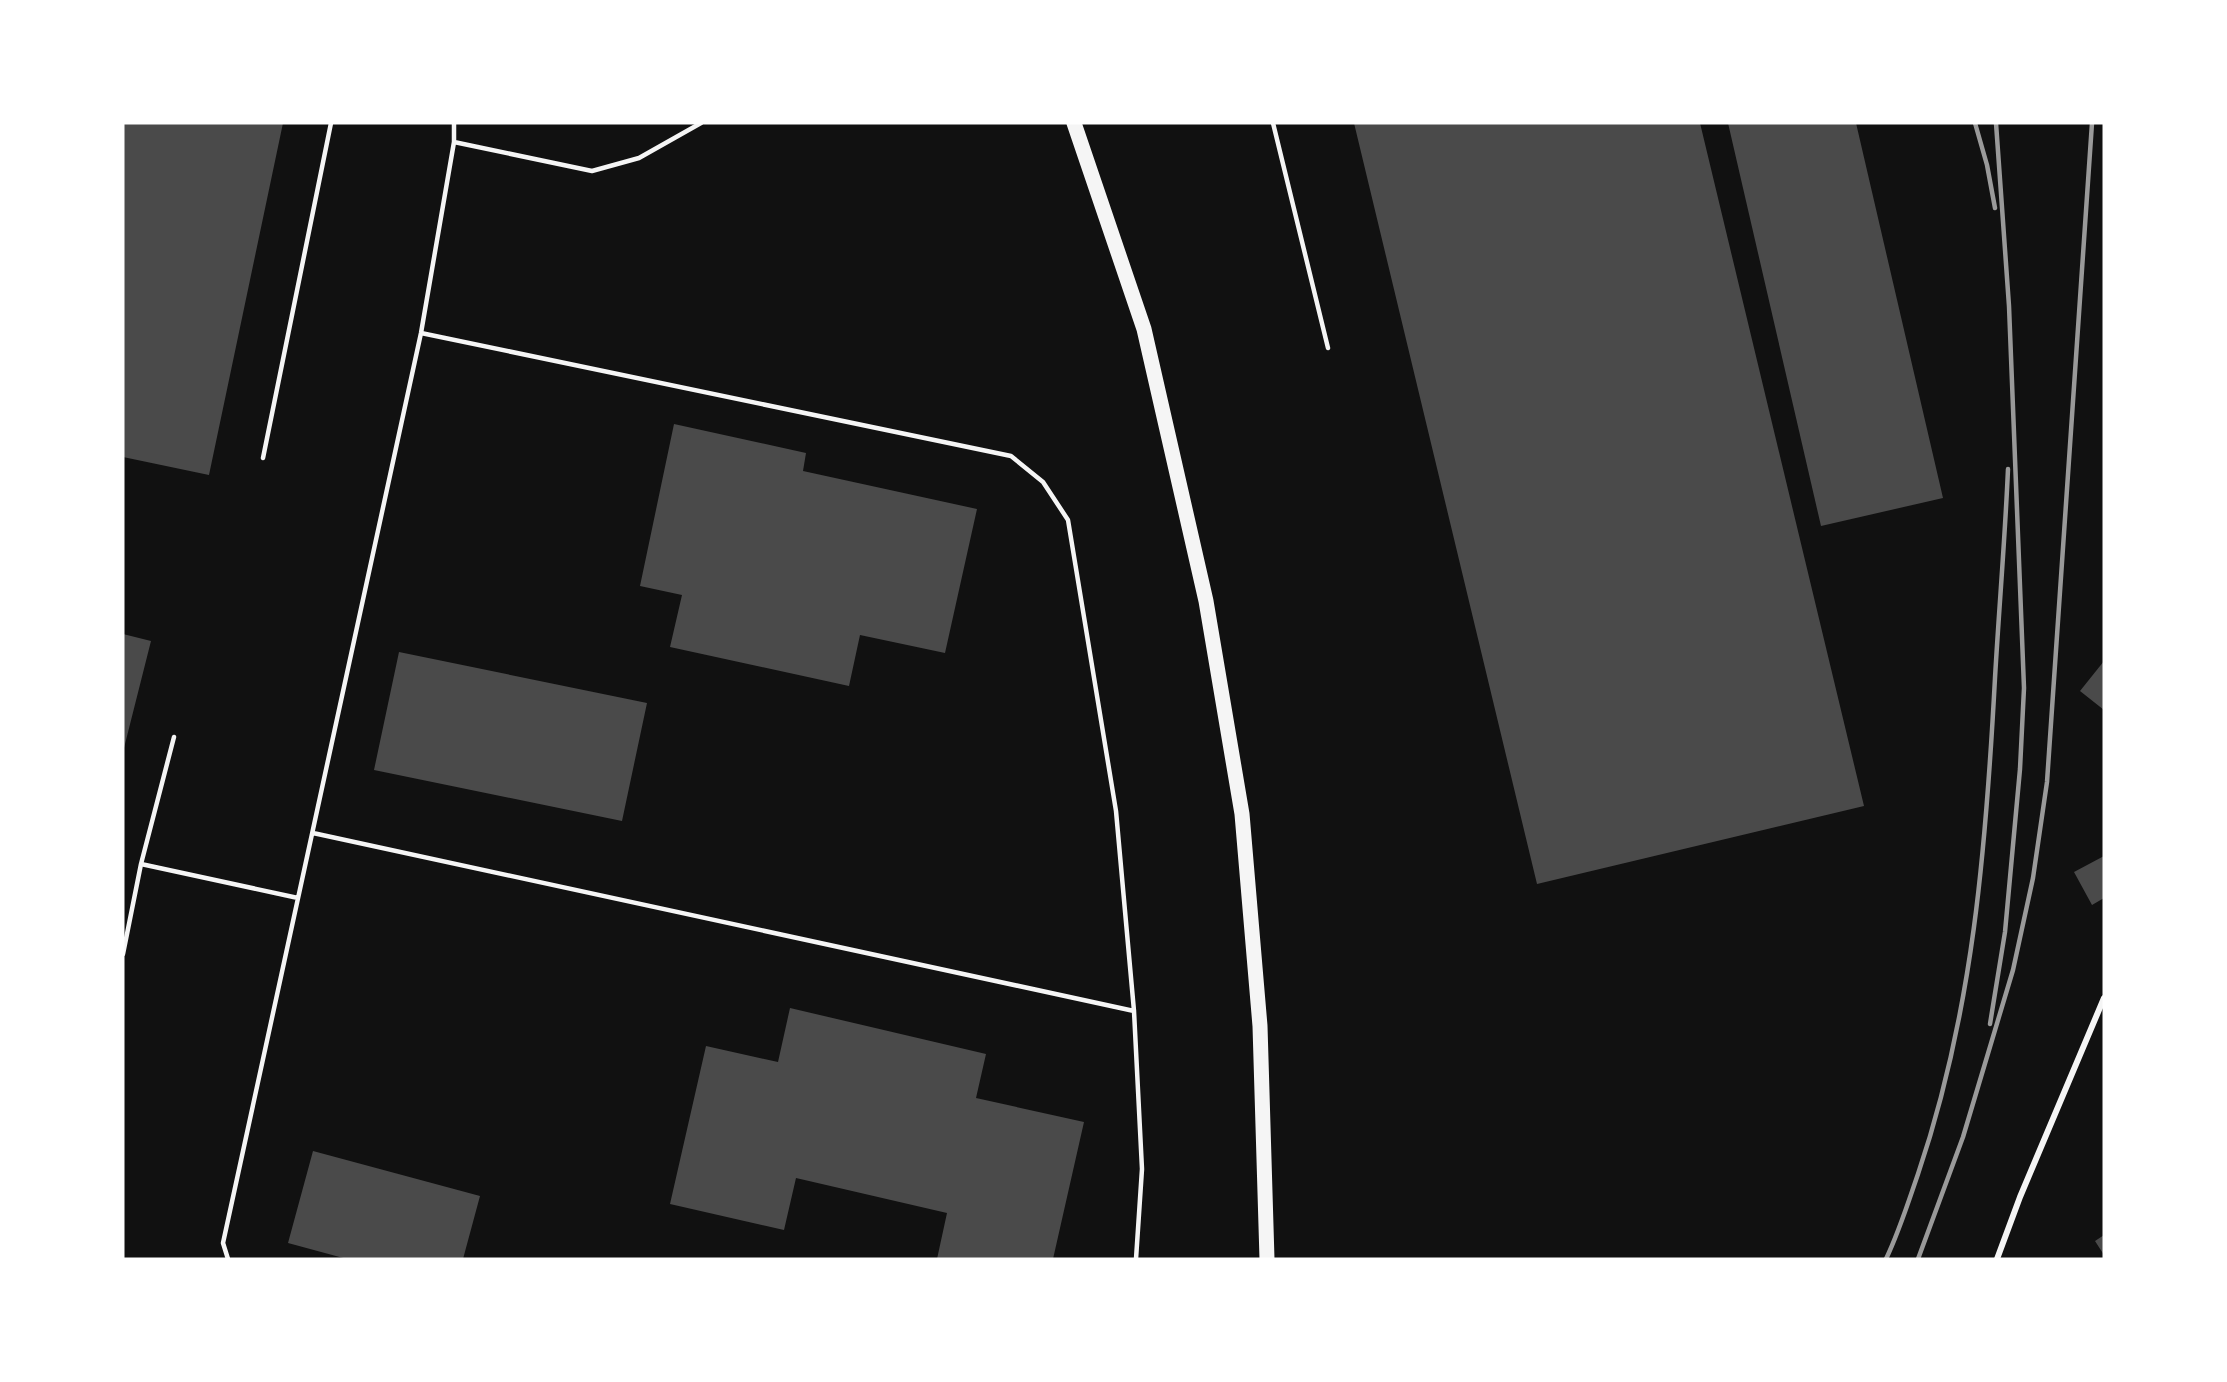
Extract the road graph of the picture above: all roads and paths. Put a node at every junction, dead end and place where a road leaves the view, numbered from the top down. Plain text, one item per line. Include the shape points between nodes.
1 (331, 123) edge
2 (454, 123) edge
3 (701, 123) edge
4 (1074, 123) edge
5 (1273, 123) edge
6 (454, 142) junction
7 (421, 333) junction
8 (1329, 348) dead end
9 (263, 458) dead end
10 (174, 737) dead end
11 (313, 833) junction
12 (141, 864) junction
13 (298, 898) junction
14 (123, 954) edge
15 (2104, 998) edge
16 (1134, 1011) junction
17 (228, 1259) edge
18 (1136, 1259) edge
19 (1267, 1259) edge
20 (1997, 1259) edge

1 - 9 lane
2 - 6 lane
3 - 6 lane via 639,158 592,171
4 - 19 main road via 1144,329 1206,601 1242,814 1260,1026
5 - 8 lane
6 - 7 lane
7 - 11 lane
7 - 16 lane via 1011,456 1043,482 1068,520 1116,811
10 - 12 lane
11 - 13 lane
11 - 16 lane
12 - 13 lane
12 - 14 lane
13 - 17 lane via 223,1243
15 - 20 street
16 - 18 lane via 1142,1169

